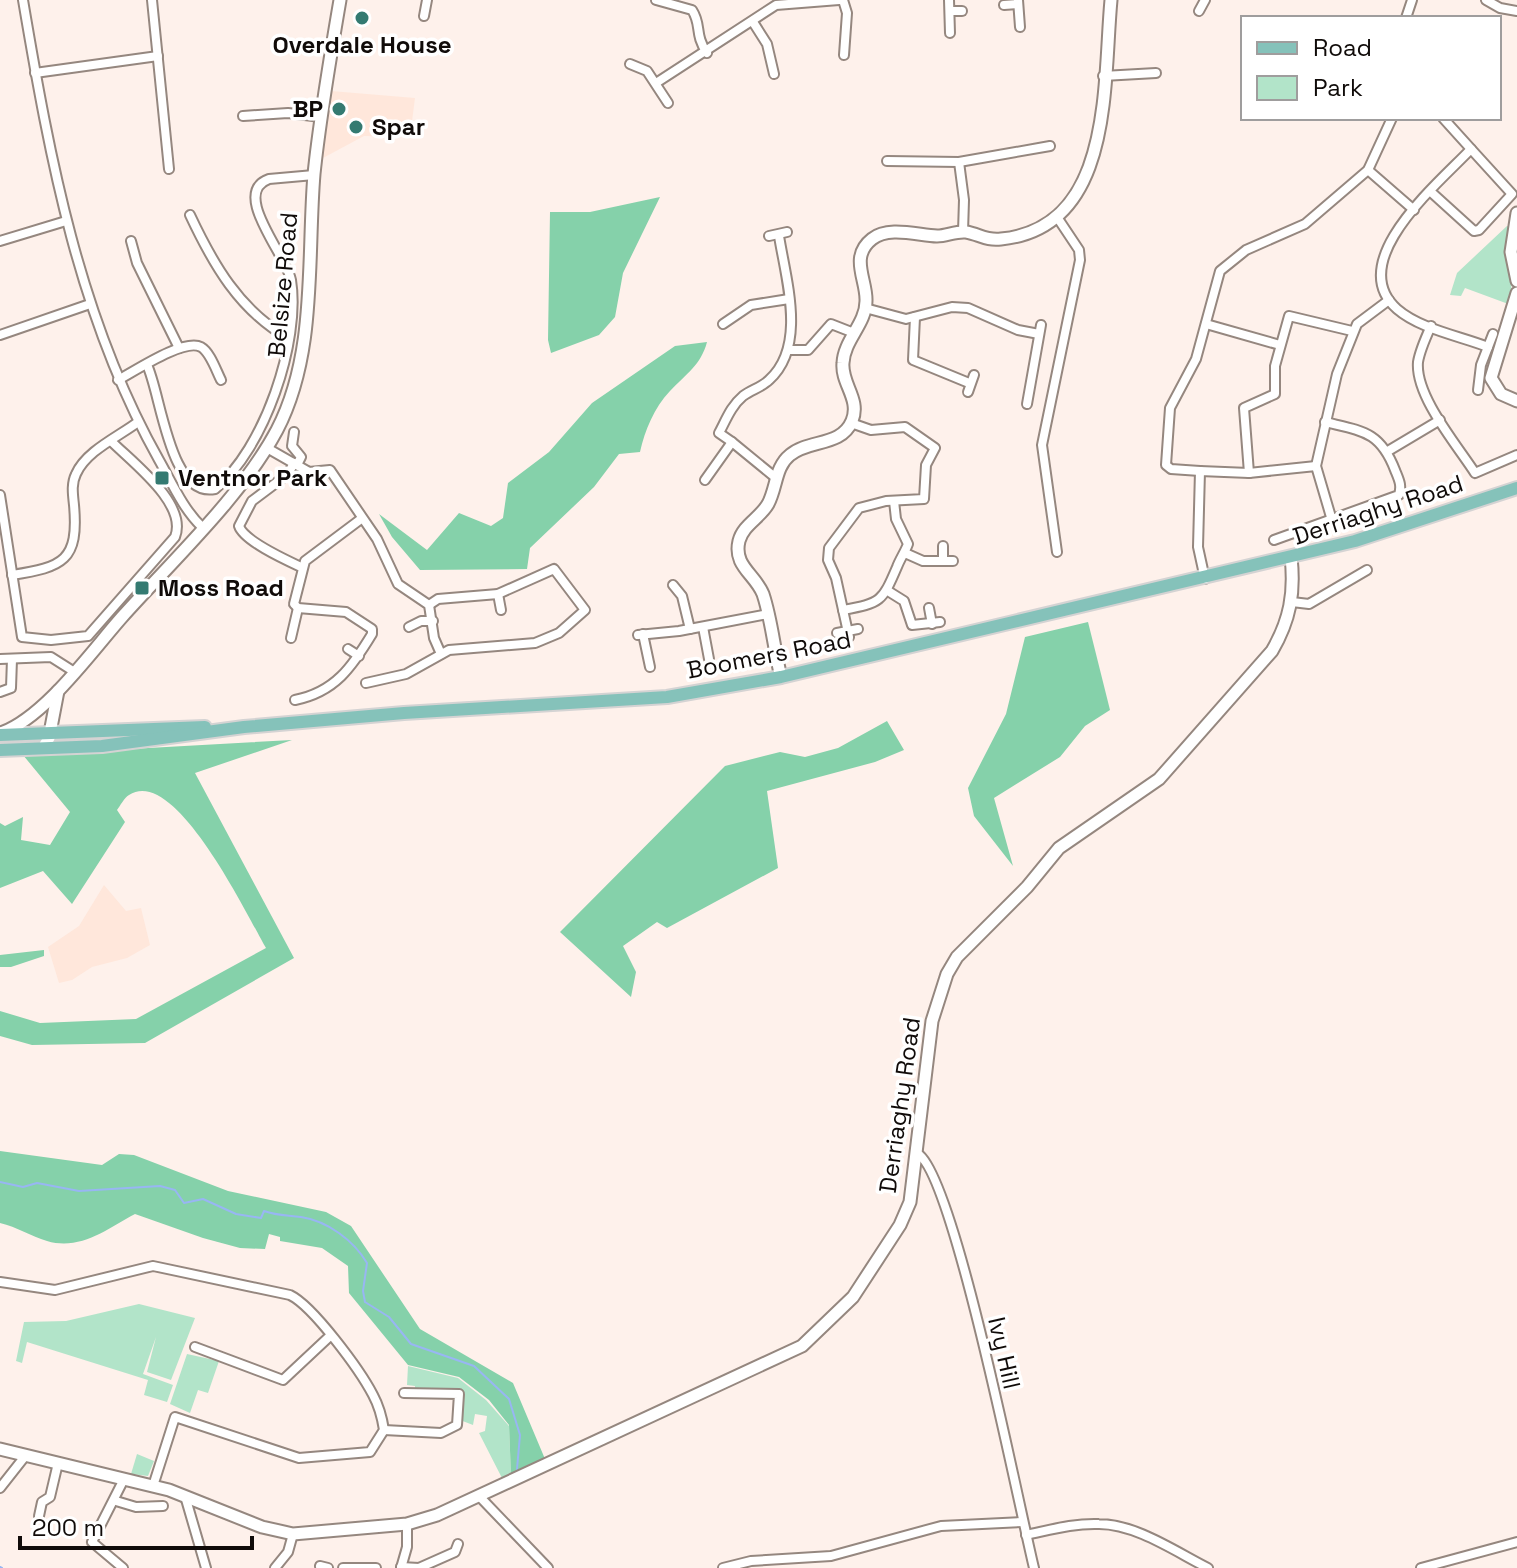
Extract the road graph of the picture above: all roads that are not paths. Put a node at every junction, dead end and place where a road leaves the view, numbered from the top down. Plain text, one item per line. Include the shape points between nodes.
1 (23, 0) edge
2 (152, 0) edge
3 (340, 0) edge
4 (427, 0) edge
5 (656, 0) edge
6 (841, 0) edge
7 (949, 0) edge
8 (1111, 0) edge
9 (1205, 0) edge
10 (1486, 0) edge
11 (1018, 2) edge
12 (775, 3) edge
13 (1004, 5) dead end
14 (1500, 8) junction
15 (950, 11) junction
16 (962, 11) dead end
17 (1199, 11) dead end
18 (1517, 11) edge
19 (424, 16) dead end
20 (1497, 16) edge
21 (753, 22) junction
22 (1020, 27) dead end
23 (950, 33) dead end
24 (846, 50) dead end
25 (707, 53) junction
26 (158, 56) junction
27 (630, 64) dead end
28 (35, 73) junction
29 (1156, 73) dead end
30 (774, 74) dead end
31 (1103, 76) junction
32 (656, 83) junction
33 (668, 103) dead end
34 (243, 116) dead end
35 (321, 117) junction
36 (1391, 120) edge
37 (1445, 120) edge
38 (1050, 146) dead end
39 (1471, 149) junction
40 (887, 161) dead end
41 (959, 162) junction
42 (169, 169) dead end
43 (1368, 170) junction
44 (314, 175) junction
45 (1431, 192) junction
46 (1414, 210) junction
47 (1517, 213) edge
48 (190, 215) dead end
49 (1057, 217) junction
50 (66, 221) junction
51 (963, 232) junction
52 (778, 235) dead end
53 (0, 241) edge
54 (131, 241) dead end
55 (1517, 281) edge
56 (1517, 293) edge
57 (789, 299) junction
58 (1389, 300) junction
59 (90, 304) junction
60 (865, 308) junction
61 (915, 317) junction
62 (723, 324) dead end
63 (1206, 324) junction
64 (1431, 326) junction
65 (1352, 331) junction
66 (854, 333) junction
67 (1493, 334) dead end
68 (0, 335) edge
69 (288, 338) junction
70 (1280, 345) junction
71 (1488, 347) junction
72 (179, 348) junction
73 (789, 350) junction
74 (147, 365) junction
75 (118, 380) junction
76 (221, 380) dead end
77 (970, 383) dead end
78 (1478, 390) dead end
79 (1517, 401) edge
80 (1027, 404) dead end
81 (1440, 420) junction
82 (138, 422) junction
83 (1325, 422) junction
84 (851, 423) junction
85 (294, 432) dead end
86 (111, 441) junction
87 (732, 442) junction
88 (267, 448) junction
89 (1388, 451) junction
90 (1517, 455) edge
91 (296, 464) junction
92 (1316, 466) junction
93 (1200, 471) junction
94 (1249, 473) junction
95 (776, 478) junction
96 (705, 480) dead end
97 (1517, 488) edge
98 (0, 495) edge
99 (894, 501) junction
100 (0, 502) edge
101 (1331, 517) junction
102 (361, 519) junction
103 (202, 527) junction
104 (1274, 536) dead end
105 (1045, 544) dead end
106 (943, 546) dead end
107 (905, 553) junction
108 (1291, 557) junction
109 (943, 561) junction
110 (953, 561) dead end
111 (1355, 563) dead end
112 (301, 567) junction
113 (12, 575) junction
114 (1205, 579) junction
115 (673, 585) dead end
116 (888, 591) junction
117 (498, 594) junction
118 (1292, 602) junction
119 (429, 605) junction
120 (298, 608) junction
121 (929, 608) dead end
122 (501, 610) dead end
123 (843, 610) junction
124 (768, 614) junction
125 (433, 621) junction
126 (409, 627) dead end
127 (703, 627) junction
128 (690, 629) junction
129 (858, 629) dead end
130 (837, 633) dead end
131 (848, 634) junction
132 (291, 638) dead end
133 (348, 649) dead end
134 (441, 654) junction
135 (359, 656) junction
136 (0, 659) edge
137 (12, 659) junction
138 (709, 659) dead end
139 (650, 667) dead end
140 (73, 671) junction
141 (781, 677) junction
142 (62, 683) junction
143 (366, 683) dead end
144 (0, 692) edge
145 (295, 700) dead end
146 (39, 707) junction
147 (244, 727) junction
148 (0, 734) edge
149 (45, 737) junction
150 (0, 750) edge
151 (918, 1154) junction
152 (0, 1282) edge
153 (330, 1336) junction
154 (195, 1347) dead end
155 (283, 1380) junction
156 (291, 1386) dead end
157 (404, 1393) dead end
158 (384, 1430) junction
159 (0, 1449) edge
160 (26, 1455) junction
161 (58, 1463) junction
162 (124, 1479) junction
163 (153, 1486) junction
164 (0, 1488) edge
165 (185, 1495) junction
166 (479, 1496) junction
167 (116, 1501) junction
168 (163, 1506) dead end
169 (97, 1509) dead end
170 (107, 1515) junction
171 (39, 1516) dead end
172 (1023, 1522) junction
173 (407, 1524) junction
174 (293, 1534) junction
175 (1026, 1535) junction
176 (1517, 1542) edge
177 (458, 1544) dead end
178 (271, 1566) edge
179 (123, 1568) edge
180 (206, 1568) edge
181 (343, 1568) edge
182 (376, 1568) edge
183 (401, 1568) edge
184 (548, 1568) edge
185 (723, 1568) edge
186 (1034, 1568) edge
187 (1208, 1568) edge
188 (1421, 1568) edge

1 - 28 street
2 - 26 street
3 - 35 street, Belsize Road
4 - 19 street
5 - 25 street via 692,10 697,38
6 - 12 street
6 - 24 street via 847,13
7 - 15 street
8 - 31 street
9 - 17 street
10 - 14 street
11 - 13 street
11 - 22 street
12 - 21 street
14 - 18 street
14 - 20 street
15 - 16 street
15 - 23 street
21 - 25 street
21 - 30 street
25 - 32 street
26 - 28 street
26 - 42 street
27 - 32 street via 647,71
28 - 50 street
29 - 31 street
31 - 49 street via 1092,164
32 - 33 street
34 - 35 street
35 - 44 street, Belsize Road
36 - 43 street
37 - 39 street
38 - 41 street
39 - 45 street
39 - 45 street via 1510,190 1510,199 1474,231
40 - 41 street
41 - 51 street
43 - 46 street
43 - 63 street via 1298,229 1229,261 1220,271
44 - 69 street via 262,181 255,193 256,207 291,281
44 - 88 street, Belsize Road via 300,362
45 - 46 street
46 - 58 street via 1385,250 1382,282
47 - 55 street via 1511,252
48 - 69 street via 229,288
49 - 51 street via 1031,232 999,240
49 - 105 street via 1080,260 1042,445 1056,547
50 - 53 street
50 - 59 street
51 - 60 street via 888,233 869,241 860,264
52 - 57 street
54 - 72 street
56 - 79 street via 1491,378 1501,394
57 - 62 street via 751,305
57 - 73 street
58 - 64 street via 1407,316
58 - 65 street
59 - 68 street
59 - 75 street
60 - 61 street via 894,318
60 - 66 street
61 - 77 street via 913,360
61 - 80 street via 968,308 1018,330 1040,330
63 - 70 street
63 - 93 street via 1168,417 1166,465
64 - 71 street
64 - 81 street via 1418,363 1419,379
65 - 70 street via 1289,316
65 - 83 street
66 - 73 street via 831,324 808,350
66 - 84 street via 842,367 854,404
67 - 71 street
69 - 74 street via 253,443 223,483 207,490 187,478 166,437
70 - 94 street via 1275,394 1244,408
71 - 78 street
72 - 74 street
72 - 76 street via 204,349
73 - 87 street via 768,381 732,409 719,433
74 - 75 street
75 - 82 street
81 - 89 street
81 - 90 street via 1475,473
82 - 86 street
82 - 103 street
83 - 89 street via 1369,434
83 - 92 street
84 - 95 street via 834,439 789,455
84 - 99 street via 871,430 905,427 934,446 924,474 924,499
85 - 91 street via 292,446 301,457
86 - 113 street via 76,473 76,538 69,554 48,569
86 - 113 street via 142,469 175,512 175,537 92,633 29,640 20,633
87 - 95 street
87 - 96 street
88 - 91 street
88 - 103 street, Belsize Road
89 - 101 street via 1399,495
91 - 102 street via 315,473 330,470
91 - 112 street via 252,501 239,526 265,549
92 - 94 street
92 - 101 street
93 - 94 street
93 - 114 street via 1198,547
95 - 124 street via 767,506 744,530 738,549 740,563 760,588
97 - 108 main road, Derriaghy Road via 1426,520
98 - 100 street
99 - 107 street via 908,544
99 - 123 street via 859,508 829,548
100 - 113 street
101 - 104 street
102 - 112 street
102 - 119 street via 377,539 398,584
103 - 140 street, Belsize Road
106 - 109 street
107 - 109 street via 918,560
107 - 116 street
108 - 114 main road, Boomers Road
108 - 118 street, Derriaghy Road
109 - 110 street
111 - 118 street via 1364,572 1309,604
112 - 120 street via 294,604
114 - 141 main road, Boomers Road
115 - 128 street via 682,596
116 - 121 street via 904,601 912,625 936,623
116 - 123 street via 873,605
117 - 119 street via 438,599
117 - 122 street
117 - 134 street via 554,569 585,606 582,615 559,633 511,648
118 - 151 street, Derriaghy Road via 1272,651 1159,779 1059,848 957,957 932,1021
119 - 125 street
120 - 132 street
120 - 135 street via 346,612 372,629
123 - 131 street
124 - 127 street
124 - 141 street
125 - 126 street
125 - 134 street
127 - 128 street
127 - 138 street
128 - 139 street via 640,635 652,656
129 - 131 street
130 - 131 street
133 - 135 street
134 - 143 street via 406,674
135 - 145 street via 319,696
136 - 137 street
137 - 140 street via 51,657
137 - 144 street via 11,688
140 - 142 street, Belsize Road
141 - 147 main road, Boomers Road via 667,697
142 - 146 street, Belsize Road
142 - 149 street, Belsize Road
146 - 148 street, Belsize Road
146 - 149 street
147 - 149 main road, Boomers Road
147 - 149 main road, Boomers Road via 141,741
148 - 149 main road
149 - 150 main road
151 - 166 street, Derriaghy Road via 910,1202 900,1225 853,1297 820,1332 783,1357
151 - 172 street, Ivy Hill via 929,1163 958,1240
152 - 153 street via 55,1290 153,1266 290,1295
153 - 155 street
153 - 158 street via 371,1391
154 - 155 street
155 - 156 street
157 - 158 street via 459,1394 457,1425 441,1433
158 - 163 street via 375,1447 363,1455 299,1458 175,1417
159 - 160 street, Derriaghy Road
160 - 161 street, Derriaghy Road
160 - 164 street
161 - 162 street, Derriaghy Road
161 - 171 street
162 - 163 street, Derriaghy Road
162 - 167 street
163 - 165 street, Derriaghy Road
165 - 174 street, Derriaghy Road
165 - 180 street
166 - 173 street, Derriaghy Road
166 - 184 street
167 - 168 street
167 - 170 street
169 - 170 street
170 - 179 street via 92,1542
172 - 175 street, Ivy Hill
172 - 185 street via 941,1526 882,1545
173 - 174 street, Derriaghy Road
173 - 183 street
174 - 178 street via 288,1552
175 - 186 street, Ivy Hill
175 - 187 street via 1109,1524
176 - 188 street
177 - 183 street via 455,1552 419,1568
181 - 182 street

